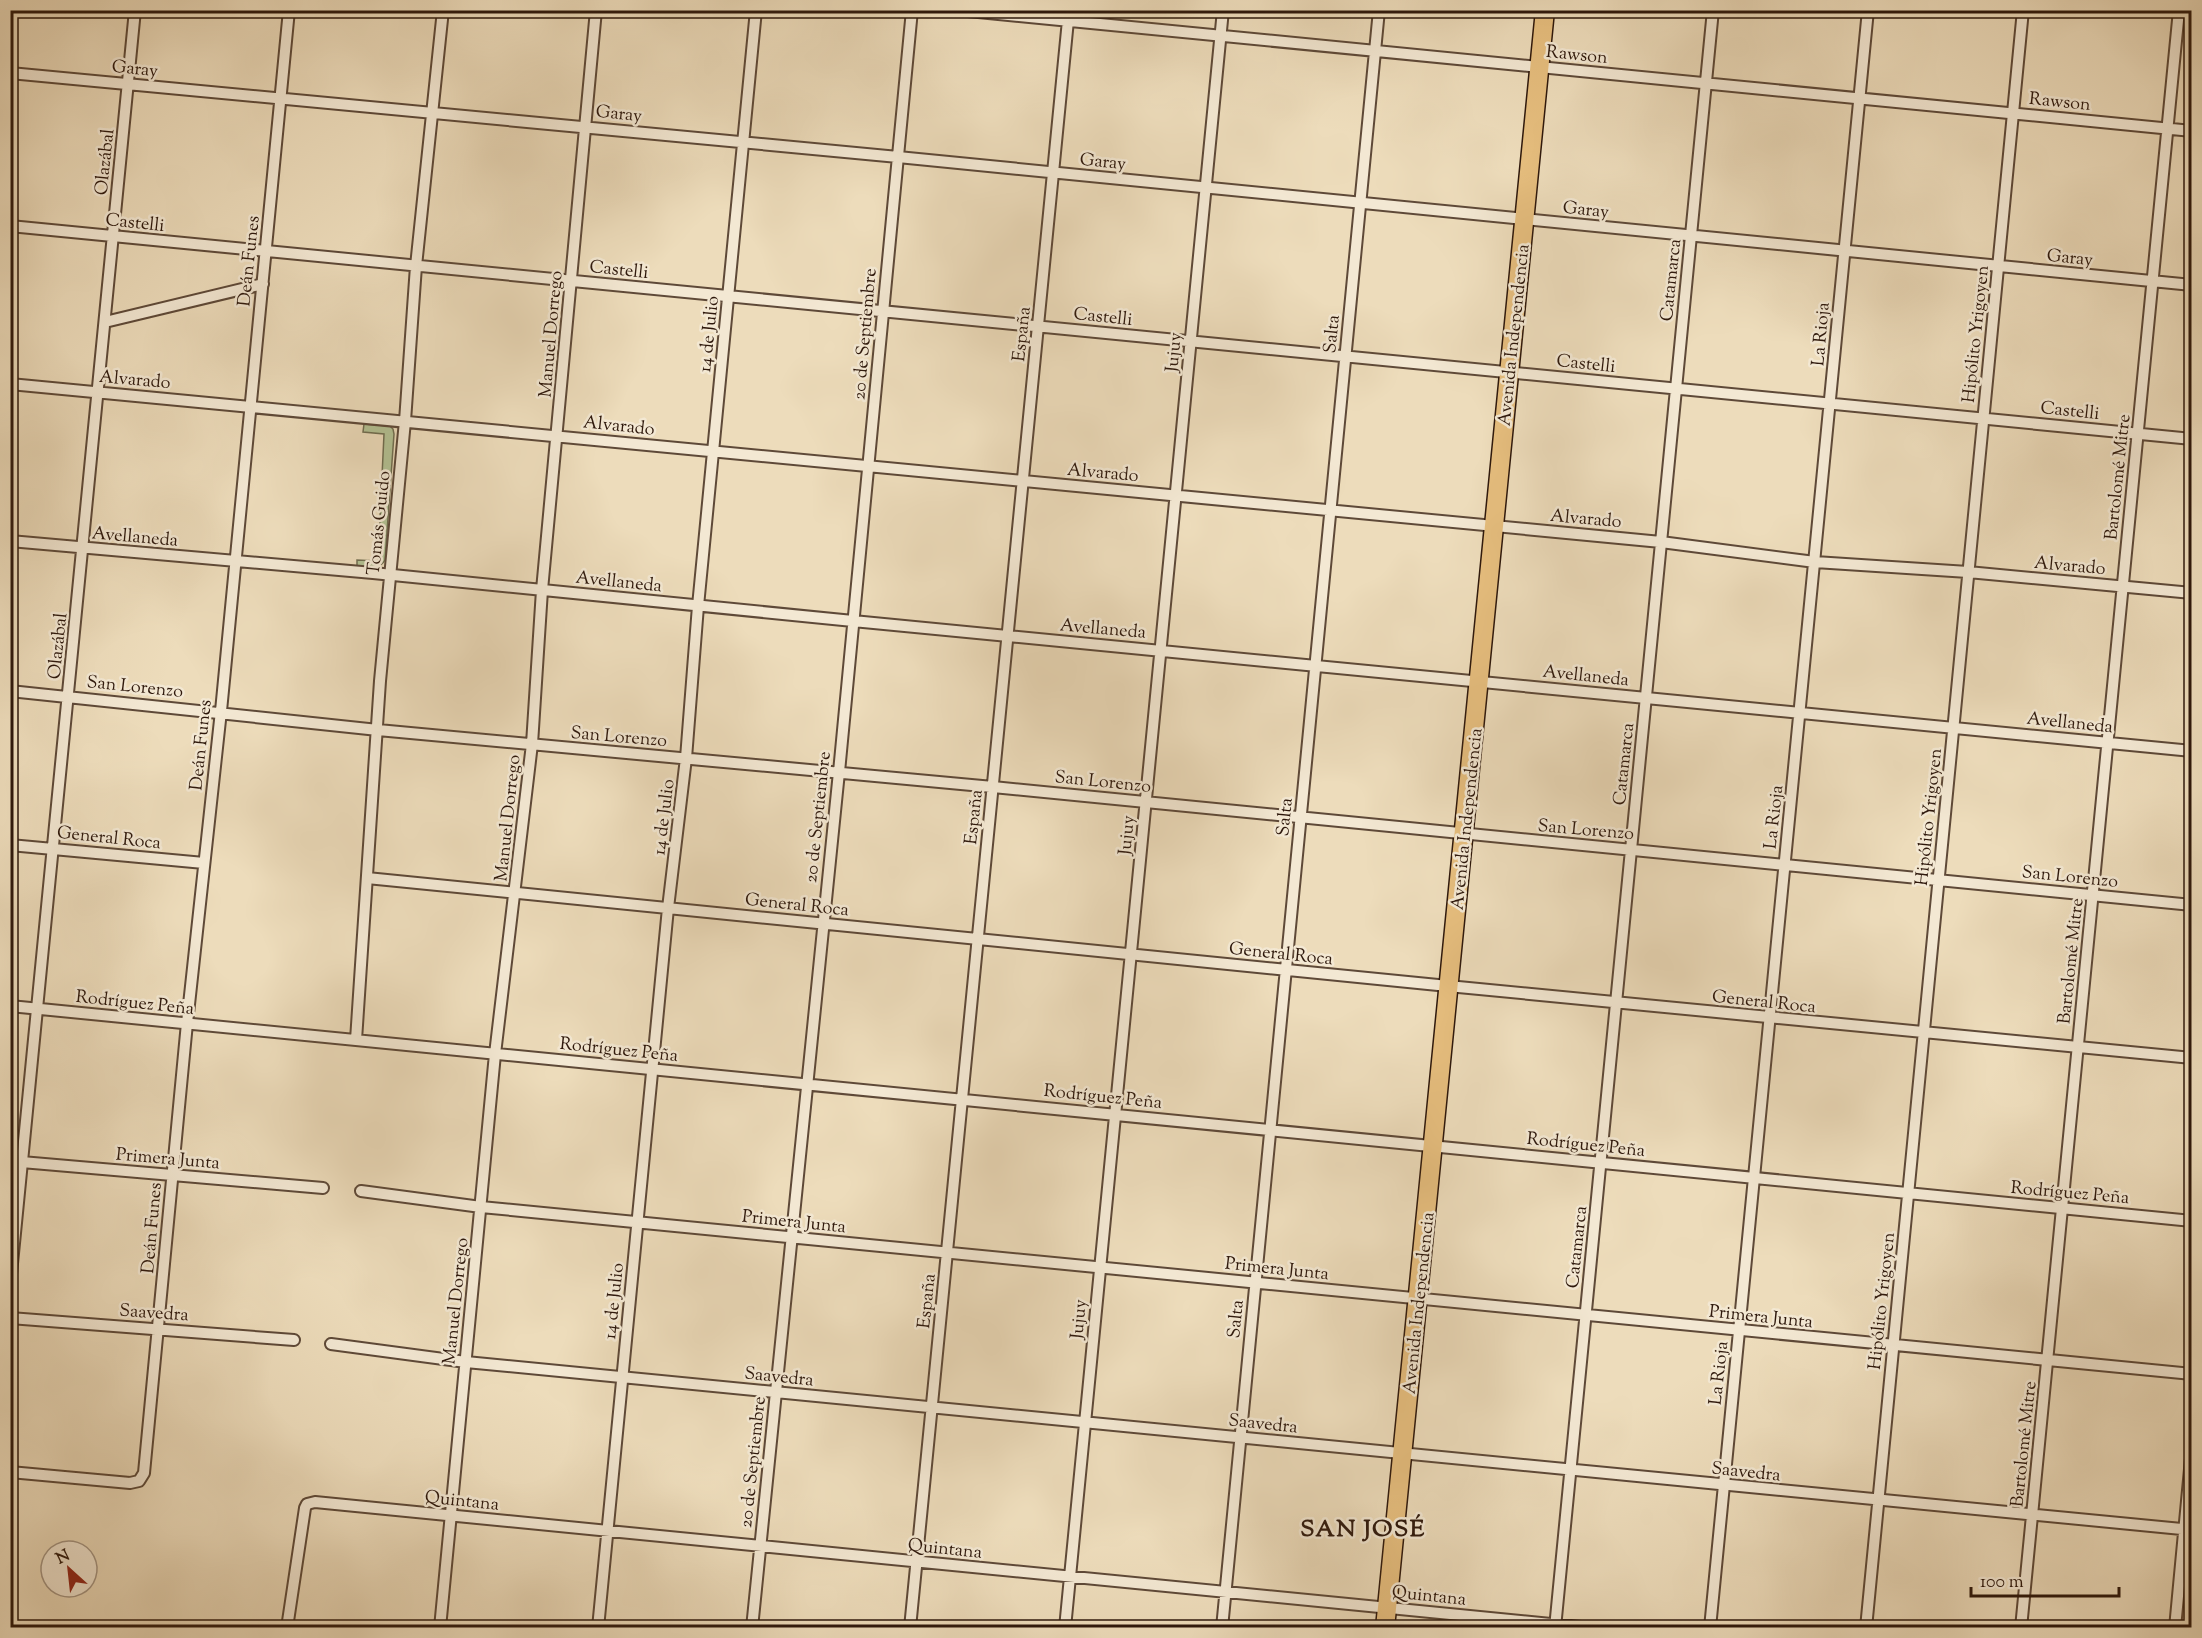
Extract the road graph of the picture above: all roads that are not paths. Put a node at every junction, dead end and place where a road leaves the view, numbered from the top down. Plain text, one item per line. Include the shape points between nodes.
1 (135, 10) edge
2 (289, 10) edge
3 (443, 10) edge
4 (596, 10) edge
5 (756, 10) edge
6 (912, 10) edge
7 (958, 10) edge
8 (1223, 10) edge
9 (1379, 10) edge
10 (1545, 10) edge
11 (1713, 10) edge
12 (1868, 10) edge
13 (2023, 10) edge
14 (2179, 10) edge
15 (1069, 16) edge
16 (1221, 36) junction
17 (1375, 51) junction
18 (1539, 67) junction
19 (10, 72) edge
20 (1706, 83) junction
21 (128, 84) junction
22 (1860, 98) junction
23 (280, 99) junction
24 (431, 113) junction
25 (2013, 113) junction
26 (586, 126) junction
27 (2168, 128) junction
28 (2192, 130) edge
29 (743, 142) junction
30 (898, 157) junction
31 (1053, 173) junction
32 (1206, 188) junction
33 (1360, 203) junction
34 (1524, 219) junction
35 (10, 226) edge
36 (113, 236) junction
37 (1691, 236) junction
38 (266, 251) junction
39 (1845, 251) junction
40 (417, 266) junction
41 (1998, 266) junction
42 (572, 281) junction
43 (2153, 281) junction
44 (262, 284) junction
45 (2192, 285) edge
46 (728, 296) junction
47 (883, 312) junction
48 (105, 322) junction
49 (1038, 326) junction
50 (1191, 341) junction
51 (1345, 356) junction
52 (1509, 372) junction
53 (10, 384) edge
54 (1676, 388) junction
55 (98, 392) junction
56 (1830, 403) junction
57 (251, 407) junction
58 (1983, 418) junction
59 (405, 421) junction
60 (2138, 433) junction
61 (557, 436) junction
62 (2192, 439) edge
63 (713, 451) junction
64 (868, 466) junction
65 (1023, 481) junction
66 (1176, 496) junction
67 (1330, 510) junction
68 (1494, 526) junction
69 (10, 541) edge
70 (1661, 542) junction
71 (83, 548) junction
72 (236, 561) junction
73 (1815, 562) junction
74 (1968, 572) junction
75 (390, 574) junction
76 (2123, 586) junction
77 (542, 590) junction
78 (2192, 593) edge
79 (698, 606) junction
80 (854, 621) junction
81 (1008, 636) junction
82 (1161, 650) junction
83 (1315, 665) junction
84 (1480, 681) junction
85 (10, 690) edge
86 (68, 696) junction
87 (1646, 697) junction
88 (221, 711) junction
89 (1800, 712) junction
90 (1953, 727) junction
91 (378, 730) junction
92 (2108, 742) junction
93 (532, 744) junction
94 (2192, 751) edge
95 (686, 758) junction
96 (839, 772) junction
97 (993, 787) junction
98 (1146, 802) junction
99 (1300, 818) junction
100 (1464, 834) junction
101 (10, 845) edge
102 (53, 849) junction
103 (1631, 850) junction
104 (204, 863) junction
105 (1785, 865) junction
106 (367, 878) junction
107 (1938, 880) junction
108 (515, 894) junction
109 (2093, 895) junction
110 (2192, 905) edge
111 (668, 908) junction
112 (822, 923) junction
113 (978, 939) junction
114 (1131, 954) junction
115 (1286, 970) junction
116 (1448, 986) junction
117 (1616, 1003) junction
118 (10, 1006) edge
119 (38, 1009) junction
120 (1770, 1018) junction
121 (187, 1023) junction
122 (1924, 1032) junction
123 (356, 1040) junction
124 (2078, 1046) junction
125 (495, 1054) junction
126 (2192, 1058) edge
127 (652, 1069) junction
128 (806, 1084) junction
129 (962, 1099) junction
130 (1115, 1114) junction
131 (1270, 1129) junction
132 (1433, 1145) junction
133 (10, 1161) edge
134 (22, 1162) junction
135 (1601, 1162) junction
136 (173, 1175) junction
137 (1754, 1177) junction
138 (323, 1188) dead end
139 (360, 1191) dead end
140 (1908, 1193) junction
141 (481, 1207) junction
142 (2062, 1208) junction
143 (2192, 1221) edge
144 (637, 1222) junction
145 (791, 1238) junction
146 (947, 1253) junction
147 (1100, 1268) junction
148 (1255, 1283) junction
149 (10, 1284) edge
150 (1418, 1299) junction
151 (1586, 1315) junction
152 (10, 1318) edge
153 (159, 1329) junction
154 (1739, 1330) junction
155 (294, 1340) dead end
156 (331, 1344) dead end
157 (1893, 1345) junction
158 (2048, 1360) junction
159 (466, 1362) junction
160 (2192, 1374) edge
161 (622, 1378) junction
162 (775, 1393) junction
163 (932, 1408) junction
164 (1085, 1423) junction
165 (1240, 1438) junction
166 (2192, 1448) edge
167 (1403, 1454) junction
168 (1571, 1469) junction
169 (10, 1472) edge
170 (1724, 1486) junction
171 (1878, 1501) junction
172 (2032, 1515) junction
173 (451, 1516) junction
174 (2188, 1530) edge
175 (607, 1531) junction
176 (760, 1546) junction
177 (916, 1561) junction
178 (1070, 1576) junction
179 (1225, 1592) junction
180 (1388, 1608) junction
181 (1555, 1626) edge
182 (287, 1628) edge
183 (440, 1628) edge
184 (598, 1628) edge
185 (752, 1628) edge
186 (910, 1628) edge
187 (1065, 1628) edge
188 (1222, 1628) edge
189 (1386, 1628) edge
190 (1591, 1628) edge
191 (1710, 1628) edge
192 (1866, 1628) edge
193 (2021, 1628) edge
194 (2175, 1628) edge

1 - 21 street, Olazábal
2 - 23 street, Deán Funes
3 - 24 street, Tomás Guido
4 - 26 street, Manuel Dorrego
5 - 29 street, 14 de Julio
6 - 30 street, 20 de Septiembre
7 - 15 street, Rawson
8 - 16 street, Jujuy
9 - 17 street, Salta
10 - 18 main road, Avenida Independencia
11 - 20 street, Catamarca
12 - 22 street, La Rioja
13 - 25 street, Hipólito Yrigoyen
14 - 27 street, Bartolomé Mitre
15 - 16 street, Rawson
15 - 31 street, España
16 - 17 street, Rawson
16 - 32 street, Jujuy
17 - 18 street, Rawson
17 - 33 street, Salta
18 - 20 street, Rawson
18 - 34 main road, Avenida Independencia
19 - 21 street, Garay
20 - 22 street, Rawson
20 - 37 street, Catamarca
21 - 23 street, Garay
21 - 36 street, Olazábal
22 - 25 street, Rawson
22 - 39 street, La Rioja
23 - 24 street, Garay
23 - 38 street, Deán Funes
24 - 26 street, Garay
24 - 40 street, Tomás Guido
25 - 27 street, Rawson
25 - 41 street, Hipólito Yrigoyen
26 - 29 street, Garay
26 - 42 street, Manuel Dorrego
27 - 28 street, Rawson
27 - 43 street, Bartolomé Mitre
29 - 30 street, Garay
29 - 46 street, 14 de Julio
30 - 31 street, Garay
30 - 47 street, 20 de Septiembre
31 - 32 street, Garay
31 - 49 street, España
32 - 33 street, Garay
32 - 50 street, Jujuy
33 - 34 street, Garay
33 - 51 street, Salta
34 - 37 street, Garay
34 - 52 main road, Avenida Independencia
35 - 36 street, Castelli
36 - 38 street, Castelli
36 - 48 street, Olazábal
37 - 39 street, Garay
37 - 54 street, Catamarca
38 - 40 street, Castelli
38 - 44 street, Deán Funes
39 - 41 street, Garay
39 - 56 street, La Rioja
40 - 42 street, Castelli
40 - 59 street, Tomás Guido
41 - 43 street, Garay
41 - 58 street, Hipólito Yrigoyen
42 - 46 street, Castelli
42 - 61 street, Manuel Dorrego
43 - 45 street, Garay
43 - 60 street, Bartolomé Mitre
44 - 48 street
44 - 57 street, Deán Funes
46 - 47 street, Castelli
46 - 63 street, 14 de Julio
47 - 49 street, Castelli
47 - 64 street, 20 de Septiembre
48 - 55 street, Olazábal
49 - 50 street, Castelli
49 - 65 street, España
50 - 51 street, Castelli
50 - 66 street, Jujuy
51 - 52 street, Castelli
51 - 67 street, Salta
52 - 54 street, Castelli
52 - 68 main road, Avenida Independencia
53 - 55 street, Alvarado
54 - 56 street, Castelli
54 - 70 street, Catamarca
55 - 57 street, Alvarado
55 - 71 street, Olazábal
56 - 58 street, Castelli
56 - 73 street, La Rioja
57 - 59 street, Alvarado
57 - 72 street, Deán Funes
58 - 60 street, Castelli
58 - 74 street, Hipólito Yrigoyen
59 - 61 street, Alvarado
59 - 75 street, Tomás Guido
60 - 62 street, Castelli
60 - 76 street, Bartolomé Mitre
61 - 63 street, Alvarado
61 - 77 street, Manuel Dorrego
63 - 64 street, Alvarado
63 - 79 street, 14 de Julio
64 - 65 street, Alvarado
64 - 80 street, 20 de Septiembre
65 - 66 street, Alvarado
65 - 81 street, España
66 - 67 street, Alvarado
66 - 82 street, Jujuy
67 - 68 street, Alvarado
67 - 83 street, Salta
68 - 70 street, Alvarado
68 - 84 main road, Avenida Independencia
69 - 71 street, Avellaneda
70 - 73 street, Alvarado
70 - 87 street, Catamarca
71 - 72 street, Avellaneda
71 - 86 street, Olazábal
72 - 75 street, Avellaneda
72 - 88 street, Deán Funes
73 - 74 street, Alvarado
73 - 89 street, La Rioja
74 - 76 street, Alvarado
74 - 90 street, Hipólito Yrigoyen
75 - 77 street, Avellaneda
75 - 91 street, Tomás Guido
76 - 78 street, Alvarado
76 - 92 street, Bartolomé Mitre
77 - 79 street, Avellaneda
77 - 93 street, Manuel Dorrego
79 - 80 street, Avellaneda
79 - 95 street, 14 de Julio
80 - 81 street, Avellaneda
80 - 96 street, 20 de Septiembre
81 - 82 street, Avellaneda
81 - 97 street, España
82 - 83 street, Avellaneda
82 - 98 street, Jujuy
83 - 84 street, Avellaneda
83 - 99 street, Salta
84 - 87 street, Avellaneda
84 - 100 main road, Avenida Independencia
85 - 86 street, San Lorenzo
86 - 88 street, San Lorenzo
86 - 102 street, Olazábal
87 - 89 street, Avellaneda
87 - 103 street, Catamarca
88 - 91 street, San Lorenzo
88 - 104 street, Deán Funes
89 - 90 street, Avellaneda
89 - 105 street, La Rioja
90 - 92 street, Avellaneda
90 - 107 street, Hipólito Yrigoyen
91 - 93 street, San Lorenzo
91 - 106 street, Tomás Guido
92 - 94 street, Avellaneda
92 - 109 street, Bartolomé Mitre
93 - 95 street, San Lorenzo
93 - 108 street, Manuel Dorrego
95 - 96 street, San Lorenzo
95 - 111 street, 14 de Julio
96 - 97 street, San Lorenzo
96 - 112 street, 20 de Septiembre
97 - 98 street, San Lorenzo
97 - 113 street, España
98 - 99 street, San Lorenzo
98 - 114 street, Jujuy
99 - 100 street, San Lorenzo
99 - 115 street, Salta
100 - 103 street, San Lorenzo
100 - 116 main road, Avenida Independencia
101 - 102 street, General Roca
102 - 104 street, General Roca
102 - 119 street, Olazábal
103 - 105 street, San Lorenzo
103 - 117 street, Catamarca
104 - 121 street, Deán Funes
105 - 107 street, San Lorenzo
105 - 120 street, La Rioja
106 - 108 street, General Roca
106 - 123 street, Tomás Guido
107 - 109 street, San Lorenzo
107 - 122 street, Hipólito Yrigoyen
108 - 111 street, General Roca
108 - 125 street, Manuel Dorrego
109 - 110 street, San Lorenzo
109 - 124 street, Bartolomé Mitre
111 - 112 street, General Roca
111 - 127 street, 14 de Julio
112 - 113 street, General Roca
112 - 128 street, 20 de Septiembre
113 - 114 street, General Roca
113 - 129 street, España
114 - 115 street, General Roca
114 - 130 street, Jujuy
115 - 116 street, General Roca
115 - 131 street, Salta
116 - 117 street, General Roca
116 - 132 main road, Avenida Independencia
117 - 120 street, General Roca
117 - 135 street, Catamarca
118 - 119 street, Rodríguez Peña
119 - 121 street, Rodríguez Peña
119 - 134 street, Olazábal
120 - 122 street, General Roca
120 - 137 street, La Rioja
121 - 123 street, Rodríguez Peña
121 - 136 street, Deán Funes
122 - 124 street, General Roca
122 - 140 street, Hipólito Yrigoyen
123 - 125 street, Rodríguez Peña
124 - 126 street, General Roca
124 - 142 street, Bartolomé Mitre
125 - 127 street, Rodríguez Peña
125 - 141 street, Manuel Dorrego
127 - 128 street, Rodríguez Peña
127 - 144 street, 14 de Julio
128 - 129 street, Rodríguez Peña
128 - 145 street, 20 de Septiembre
129 - 130 street, Rodríguez Peña
129 - 146 street, España
130 - 131 street, Rodríguez Peña
130 - 147 street, Jujuy
131 - 132 street, Rodríguez Peña
131 - 148 street, Salta
132 - 135 street, Rodríguez Peña
132 - 150 main road, Avenida Independencia
133 - 134 street, Primera Junta
134 - 136 street, Primera Junta
134 - 149 street, Olazábal
135 - 137 street, Rodríguez Peña
135 - 151 street, Catamarca
136 - 138 street, Primera Junta
136 - 153 street, Deán Funes
137 - 140 street, Rodríguez Peña
137 - 154 street, La Rioja
139 - 141 street, Primera Junta
140 - 142 street, Rodríguez Peña
140 - 157 street, Hipólito Yrigoyen
141 - 144 street, Primera Junta
141 - 159 street, Manuel Dorrego
142 - 143 street, Rodríguez Peña
142 - 158 street, Bartolomé Mitre
144 - 145 street, Primera Junta
144 - 161 street, 14 de Julio
145 - 146 street, Primera Junta
145 - 162 street, 20 de Septiembre
146 - 147 street, Primera Junta
146 - 163 street, España
147 - 148 street, Primera Junta
147 - 164 street, Jujuy
148 - 150 street, Primera Junta
148 - 165 street, Salta
150 - 151 street, Primera Junta
150 - 167 main road, Avenida Independencia
151 - 154 street, Primera Junta
151 - 168 street, Catamarca
152 - 153 street, Saavedra
153 - 155 street, Saavedra
153 - 169 street, Deán Funes via 144,1473 139,1481
154 - 157 street, Primera Junta
154 - 170 street, La Rioja
156 - 159 street, Saavedra
157 - 158 street, Primera Junta
157 - 171 street, Hipólito Yrigoyen
158 - 160 street, Primera Junta
158 - 172 street, Bartolomé Mitre
159 - 161 street, Saavedra
159 - 173 street, Manuel Dorrego
161 - 162 street, Saavedra
161 - 175 street, 14 de Julio
162 - 163 street, Saavedra
162 - 176 street, 20 de Septiembre
163 - 164 street, Saavedra
163 - 177 street, España
164 - 165 street, Saavedra
164 - 178 street, Jujuy
165 - 167 street, Saavedra
165 - 179 street, Salta
166 - 174 street
167 - 168 street, Saavedra
167 - 180 main road, Avenida Independencia
168 - 170 street, Saavedra
168 - 181 street, Catamarca
170 - 171 street, Saavedra
170 - 191 street, La Rioja
171 - 172 street, Saavedra
171 - 192 street, Hipólito Yrigoyen
172 - 174 street, Saavedra
172 - 193 street, Bartolomé Mitre
173 - 175 street, Quintana
173 - 182 street, Quintana via 307,1504
173 - 183 street, Manuel Dorrego
174 - 194 street
175 - 176 street, Quintana
175 - 184 street, 14 de Julio
176 - 177 street, Quintana
176 - 185 street, 20 de Septiembre
177 - 178 street, Quintana
177 - 186 street, España
178 - 179 street, Quintana
178 - 187 street, Jujuy
179 - 180 street, Quintana
179 - 188 street, Salta
180 - 181 street, Quintana
180 - 189 main road, Avenida Independencia
181 - 190 street, Quintana

